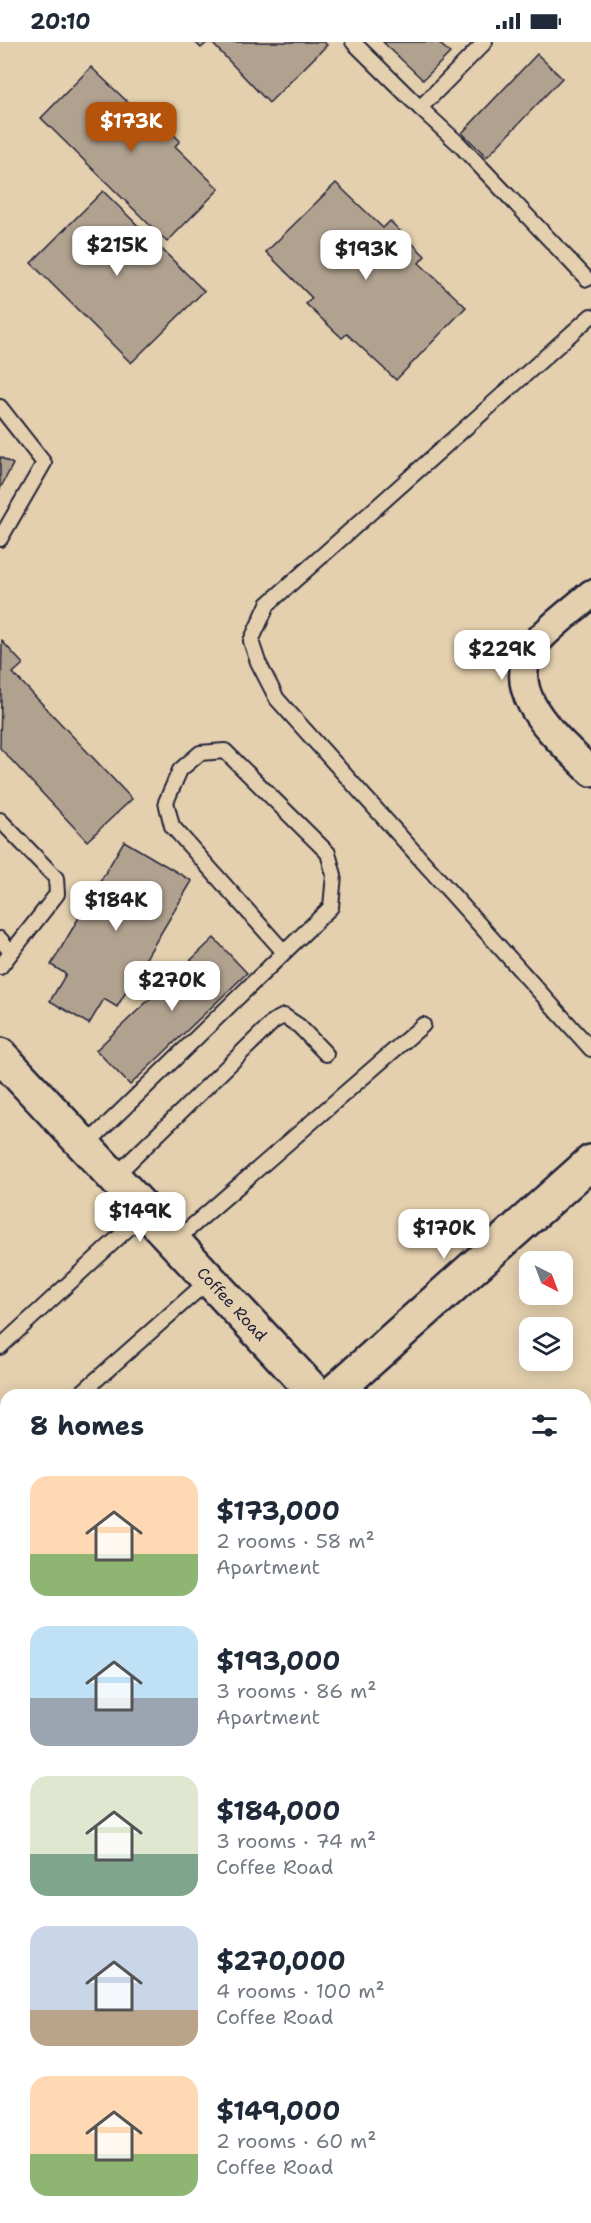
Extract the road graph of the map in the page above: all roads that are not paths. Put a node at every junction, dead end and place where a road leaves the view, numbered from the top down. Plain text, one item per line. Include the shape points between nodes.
1 (353, 42) edge
2 (485, 42) edge
3 (420, 108) junction
4 (587, 279) dead end
5 (591, 316) edge
6 (0, 407) edge
7 (0, 540) edge
8 (591, 594) edge
9 (591, 772) edge
10 (0, 820) edge
11 (0, 939) edge
12 (11, 952) junction
13 (285, 952) junction
14 (0, 967) edge
15 (423, 1025) dead end
16 (591, 1048) edge
17 (326, 1054) dead end
18 (1, 1058) edge
19 (84, 1146) junction
20 (591, 1162) edge
21 (114, 1177) junction
22 (146, 1212) junction
23 (174, 1242) junction
24 (209, 1280) junction
25 (0, 1347) edge
26 (86, 1389) edge
27 (311, 1389) edge
28 (338, 1389) edge

1 - 3 lane
2 - 3 lane
3 - 4 lane
5 - 16 lane via 268,604 251,641 277,699
6 - 7 lane via 44,463
8 - 9 street via 535,644 525,664 525,688 533,710
10 - 12 lane via 56,878 57,894
11 - 12 lane
12 - 14 lane
13 - 13 lane via 331,907 334,875 328,853 225,751 200,753 180,770 166,802 172,826
13 - 19 lane
15 - 23 lane
17 - 21 lane via 284,1016 274,1021
18 - 19 main road, Coffee Road
19 - 21 main road, Coffee Road
20 - 28 main road
21 - 22 main road, Coffee Road
22 - 23 main road, Coffee Road
22 - 25 lane
23 - 24 main road, Coffee Road
24 - 26 lane
24 - 27 main road, Coffee Road

